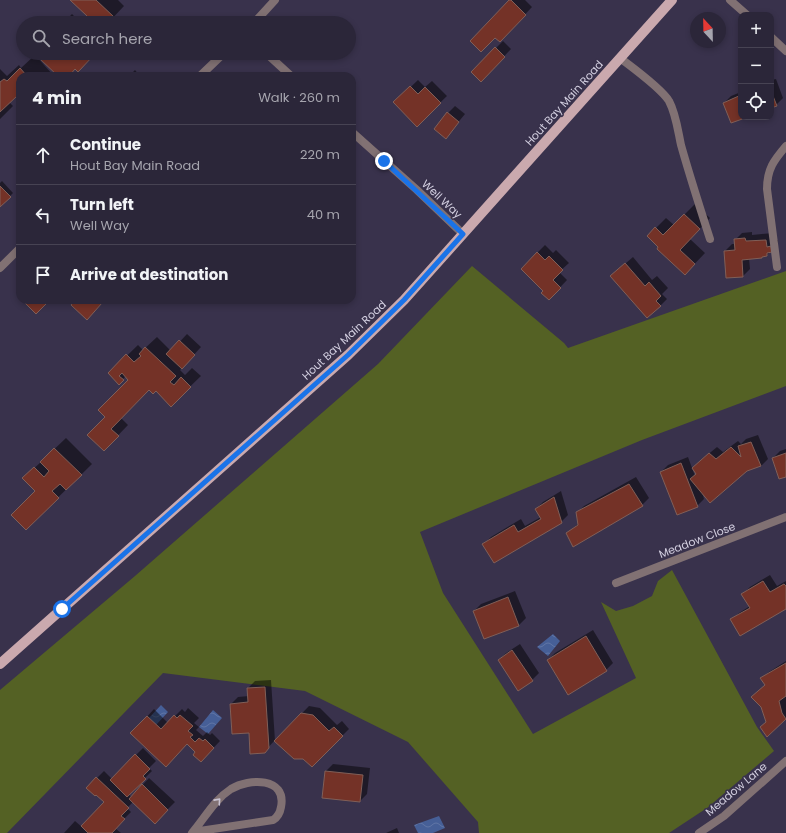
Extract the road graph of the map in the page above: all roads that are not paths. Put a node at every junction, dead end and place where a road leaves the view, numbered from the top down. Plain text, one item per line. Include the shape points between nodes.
1 (275, 0) edge
2 (672, 0) edge
3 (730, 0) edge
4 (744, 12) edge
5 (260, 16) edge
6 (774, 40) edge
7 (786, 51) edge
8 (620, 58) junction
9 (217, 60) edge
10 (274, 60) edge
11 (204, 72) edge
12 (287, 72) edge
13 (356, 136) edge
14 (786, 146) edge
15 (463, 234) junction
16 (710, 239) dead end
17 (16, 252) edge
18 (777, 267) dead end
19 (0, 268) edge
20 (786, 517) edge
21 (616, 584) dead end
22 (0, 664) edge
23 (786, 761) edge
24 (193, 832) edge
25 (699, 833) edge

1 - 5 street
2 - 8 main road, Hout Bay Main Road
3 - 4 street
6 - 7 street
8 - 15 main road, Hout Bay Main Road
8 - 16 street via 646,78 669,102
9 - 11 street
10 - 12 street
13 - 15 street, Well Way
14 - 18 street via 771,165 767,181
15 - 22 main road, Hout Bay Main Road via 404,300 348,355
17 - 19 street
20 - 21 street, Meadow Close
23 - 25 street, Meadow Lane via 724,816
24 -> 24 street via 217,801 238,785 250,782 266,783 275,787 281,796 280,811 273,820

